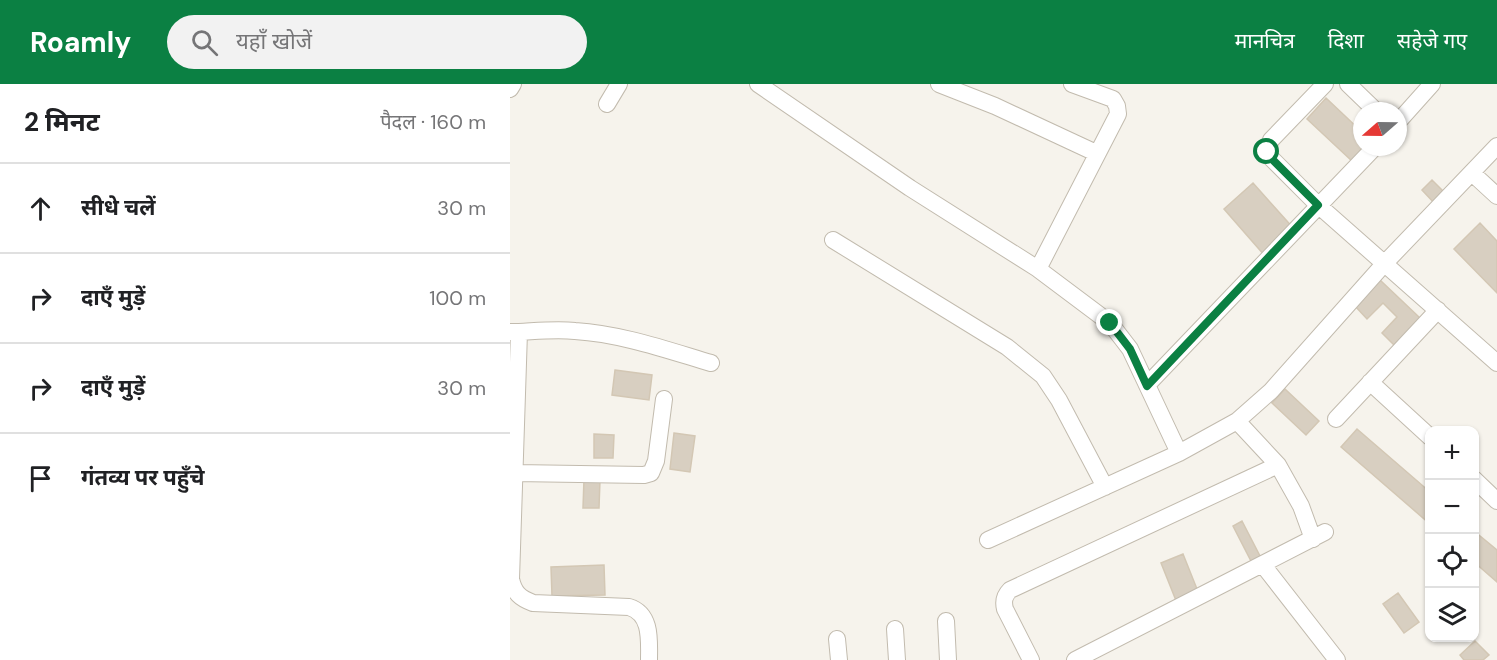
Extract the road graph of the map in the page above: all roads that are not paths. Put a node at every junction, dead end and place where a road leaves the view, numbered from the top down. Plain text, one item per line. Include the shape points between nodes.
1 (513, 84) edge
2 (619, 84) edge
3 (758, 84) edge
4 (939, 84) edge
5 (1072, 84) edge
6 (1325, 84) edge
7 (1348, 84) edge
8 (1432, 84) edge
9 (510, 88) edge
10 (1367, 102) edge
11 (607, 104) dead end
12 (1407, 112) edge
13 (1497, 146) edge
14 (1096, 153) junction
15 (1365, 156) edge
16 (1472, 173) junction
17 (1497, 196) edge
18 (1318, 205) junction
19 (833, 240) dead end
20 (1384, 264) junction
21 (1038, 269) junction
22 (1438, 310) junction
23 (515, 332) edge
24 (711, 363) dead end
25 (1497, 363) edge
26 (1370, 382) junction
27 (1147, 386) junction
28 (664, 399) dead end
29 (1335, 419) dead end
30 (1237, 421) junction
31 (1425, 432) edge
32 (1179, 453) junction
33 (1278, 465) junction
34 (515, 472) junction
35 (1475, 480) edge
36 (1105, 487) junction
37 (1497, 501) edge
38 (511, 526) edge
39 (988, 540) dead end
40 (1263, 566) junction
41 (946, 621) dead end
42 (895, 629) dead end
43 (837, 639) dead end
44 (650, 660) edge
45 (839, 660) edge
46 (897, 660) edge
47 (948, 660) edge
48 (1031, 660) edge
49 (1075, 660) edge
50 (1337, 660) edge

1 - 9 street
2 - 11 street
3 - 21 street
4 - 14 street
5 - 14 street via 1113,99 1117,106 1118,114
6 - 18 street via 1271,140 1267,152
7 - 10 street
8 - 12 street
13 - 16 street
14 - 21 street
15 - 18 street
16 - 17 street
16 - 20 street
18 - 20 street
18 - 27 street
19 - 36 street via 1007,347 1043,376
20 - 22 street
20 - 30 street via 1271,391
21 - 27 street via 1110,323 1130,349
22 - 25 street
22 - 26 street
23 - 24 street via 598,333
23 - 34 street
26 - 29 street
26 - 31 street
27 - 32 street
28 - 34 street via 651,473
30 - 32 street
30 - 33 street
32 - 36 street
33 - 40 street via 1319,536
33 - 48 street via 1010,590 1003,603
34 - 38 street
35 - 37 street
36 - 39 street
38 - 44 street via 511,579 522,599 533,603 636,609 646,623
40 - 49 street
40 - 50 street
41 - 47 street
42 - 46 street
43 - 45 street

